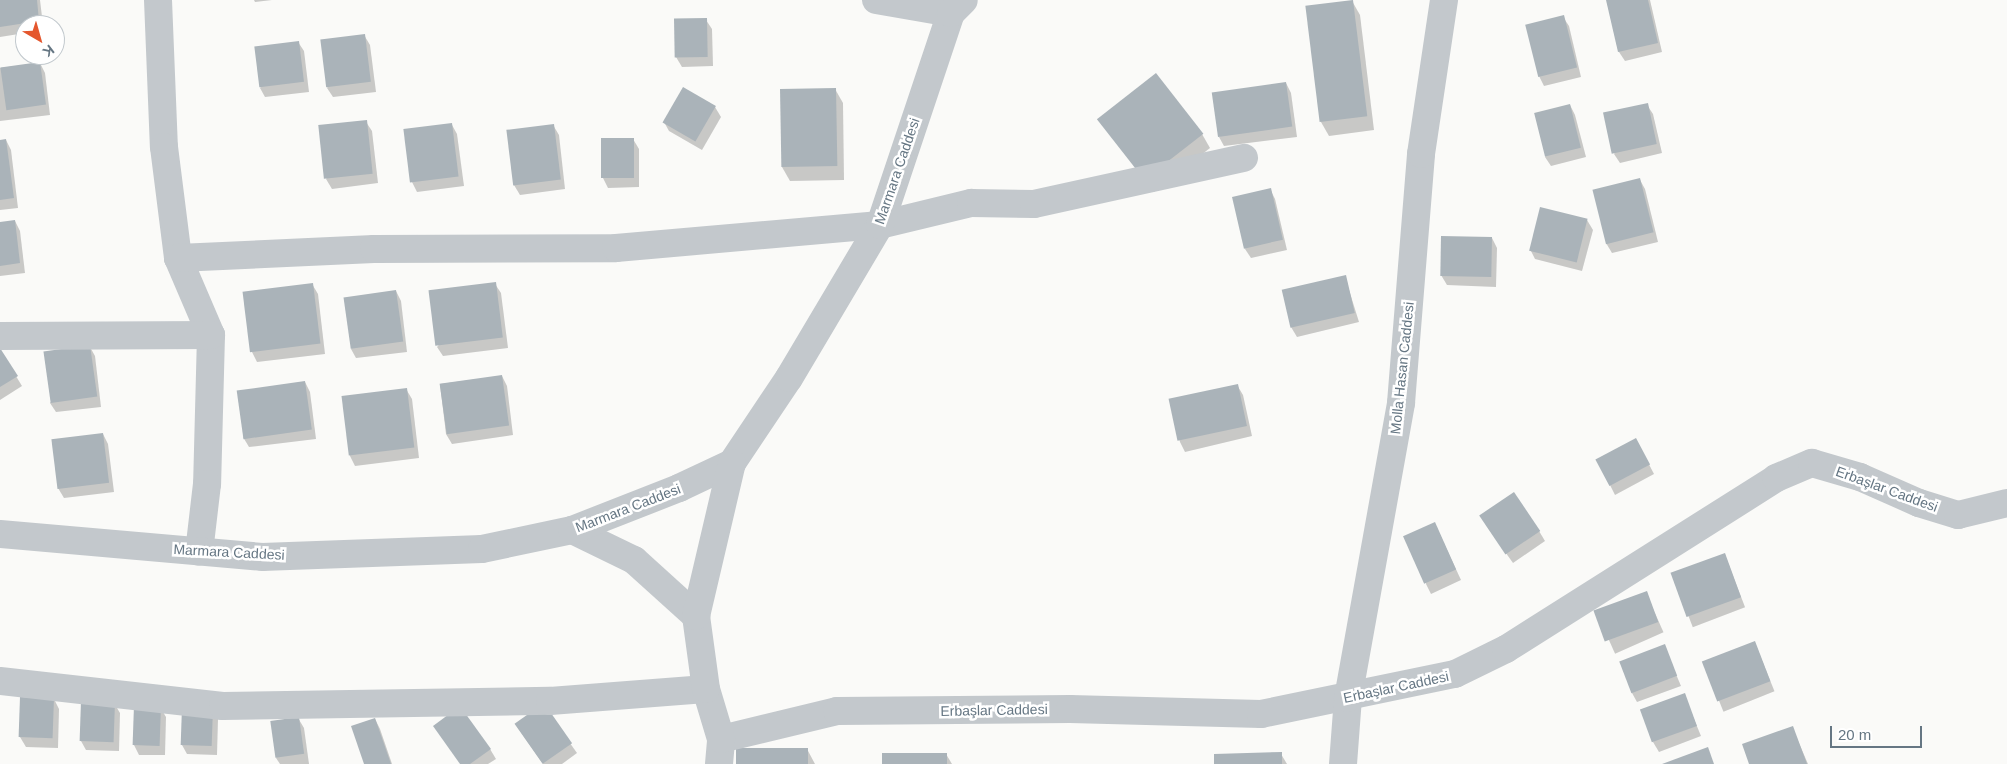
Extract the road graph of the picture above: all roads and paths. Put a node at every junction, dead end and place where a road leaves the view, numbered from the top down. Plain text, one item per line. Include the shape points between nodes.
1 (158, 0) edge
2 (876, 0) edge
3 (1444, 0) edge
4 (958, 7) edge
5 (1244, 158) dead end
6 (880, 225) junction
7 (178, 258) junction
8 (211, 335) junction
9 (0, 336) edge
10 (732, 463) junction
11 (2007, 503) edge
12 (572, 530) junction
13 (0, 534) edge
14 (199, 552) junction
15 (696, 616) junction
16 (0, 680) edge
17 (706, 689) junction
18 (1348, 698) junction
19 (720, 752) edge
20 (1343, 764) edge

1 - 7 street via 164,147
2 - 4 street
3 - 18 street, Molla Hasan Caddesi via 1421,154 1401,403
4 - 6 street, Marmara Caddesi
5 - 6 street via 1034,204 971,203
6 - 7 street via 616,248 374,249
6 - 10 street, Marmara Caddesi via 790,378
7 - 8 street
8 - 9 street
8 - 14 street via 207,484
10 - 12 street, Marmara Caddesi
10 - 15 street
11 - 18 street, Erbaşlar Caddesi via 1958,515 1919,503 1860,477 1812,463 1776,478 1506,648 1455,674
12 - 14 street, Marmara Caddesi via 482,549 262,557
12 - 15 street via 634,560
13 - 14 street, Marmara Caddesi
15 - 17 street
16 - 17 street via 223,706 550,701
17 - 19 street
18 - 19 street, Erbaşlar Caddesi via 1261,714 1070,709 837,711
18 - 20 street, Molla Hasan Caddesi

